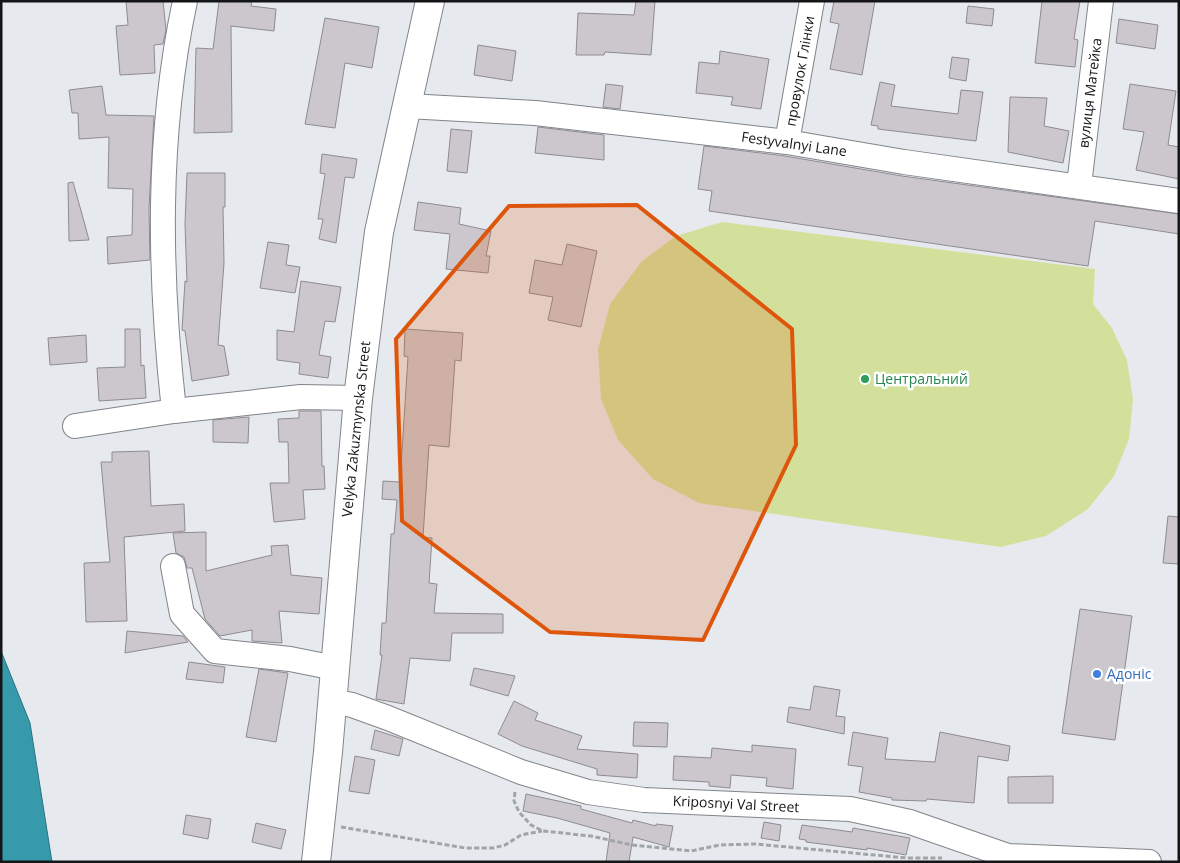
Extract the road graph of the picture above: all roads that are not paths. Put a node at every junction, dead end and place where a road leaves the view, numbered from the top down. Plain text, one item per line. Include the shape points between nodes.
1 (185, 1) edge
2 (430, 1) edge
3 (812, 1) edge
4 (1101, 1) edge
5 (407, 106) junction
6 (787, 142) junction
7 (1079, 185) junction
8 (1179, 201) edge
9 (358, 398) junction
10 (174, 411) junction
11 (75, 426) dead end
12 (173, 566) dead end
13 (335, 668) junction
14 (332, 701) junction
15 (316, 862) edge
16 (1148, 862) edge

1 - 10 street via 166,125 161,216 167,344
2 - 5 street, Velyka Zakuzmynska Street
3 - 6 street, провулок Глінки
4 - 7 street, вулиця Матейка
5 - 6 street, Festyvalnyi Lane via 535,113
5 - 9 street, Velyka Zakuzmynska Street via 379,232
6 - 7 street, Festyvalnyi Lane via 904,162
7 - 8 street, Festyvalnyi Lane
9 - 10 street via 301,397
9 - 13 street, Velyka Zakuzmynska Street
10 - 11 street
12 - 13 street via 182,614 215,650
13 - 14 street, Velyka Zakuzmynska Street
14 - 15 street, Velyka Zakuzmynska Street
14 - 16 street, Kriposnyi Val Street via 388,718 521,772 588,792 644,800 850,809 910,822 1008,856

